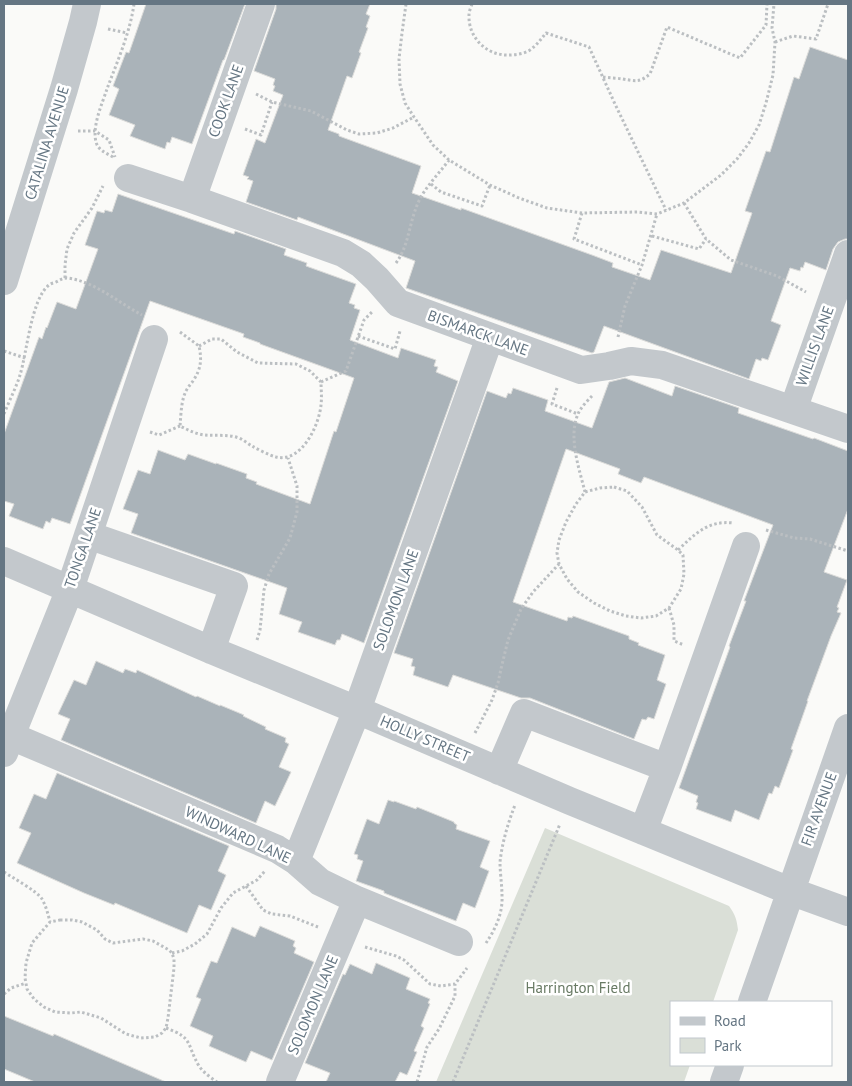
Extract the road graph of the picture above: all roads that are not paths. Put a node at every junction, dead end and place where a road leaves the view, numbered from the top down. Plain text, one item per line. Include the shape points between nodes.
1 (87, 4) edge
2 (262, 4) edge
3 (116, 173) road end
4 (192, 199) junction
5 (848, 254) edge
6 (4, 281) edge
7 (159, 329) road end
8 (490, 337) junction
9 (793, 410) junction
10 (848, 429) edge
11 (88, 535) junction
12 (746, 546) dead end
13 (4, 561) edge
14 (70, 588) junction
15 (211, 650) junction
16 (357, 710) junction
17 (848, 728) edge
18 (7, 745) edge
19 (667, 768) junction
20 (498, 771) junction
21 (643, 831) junction
22 (286, 855) junction
23 (790, 891) junction
24 (356, 900) junction
25 (848, 912) edge
26 (460, 942) dead end
27 (752, 1001) edge
28 (730, 1066) edge
29 (280, 1082) edge
30 (724, 1082) edge

1 - 6 street, CATALINA AVENUE via 54,124
2 - 4 street, COOK LANE
3 - 4 street, BISMARCK LANE
4 - 8 street, BISMARCK LANE via 343,253 361,264 398,304
5 - 9 street, WILLIS LANE
7 - 11 street, TONGA LANE
8 - 9 street, BISMARCK LANE via 581,370 631,361 662,365
8 - 16 street, SOLOMON LANE
9 - 10 street, BISMARCK LANE
11 - 14 street, TONGA LANE
11 - 15 street via 234,586
12 - 19 street
13 - 14 street, HOLLY STREET
14 - 15 street, HOLLY STREET
14 - 18 street, TONGA LANE
15 - 16 street, HOLLY STREET
16 - 20 street, HOLLY STREET
16 - 22 street, SOLOMON LANE
17 - 23 street, FIR AVENUE
18 - 22 street, WINDWARD LANE
19 - 20 street via 524,713
19 - 21 street
20 - 21 street, HOLLY STREET
21 - 23 street, HOLLY STREET
22 - 24 street, WINDWARD LANE via 320,882
23 - 25 street, HOLLY STREET
23 - 27 street, FIR AVENUE
24 - 26 street, WINDWARD LANE
24 - 29 street, SOLOMON LANE
28 - 30 street

